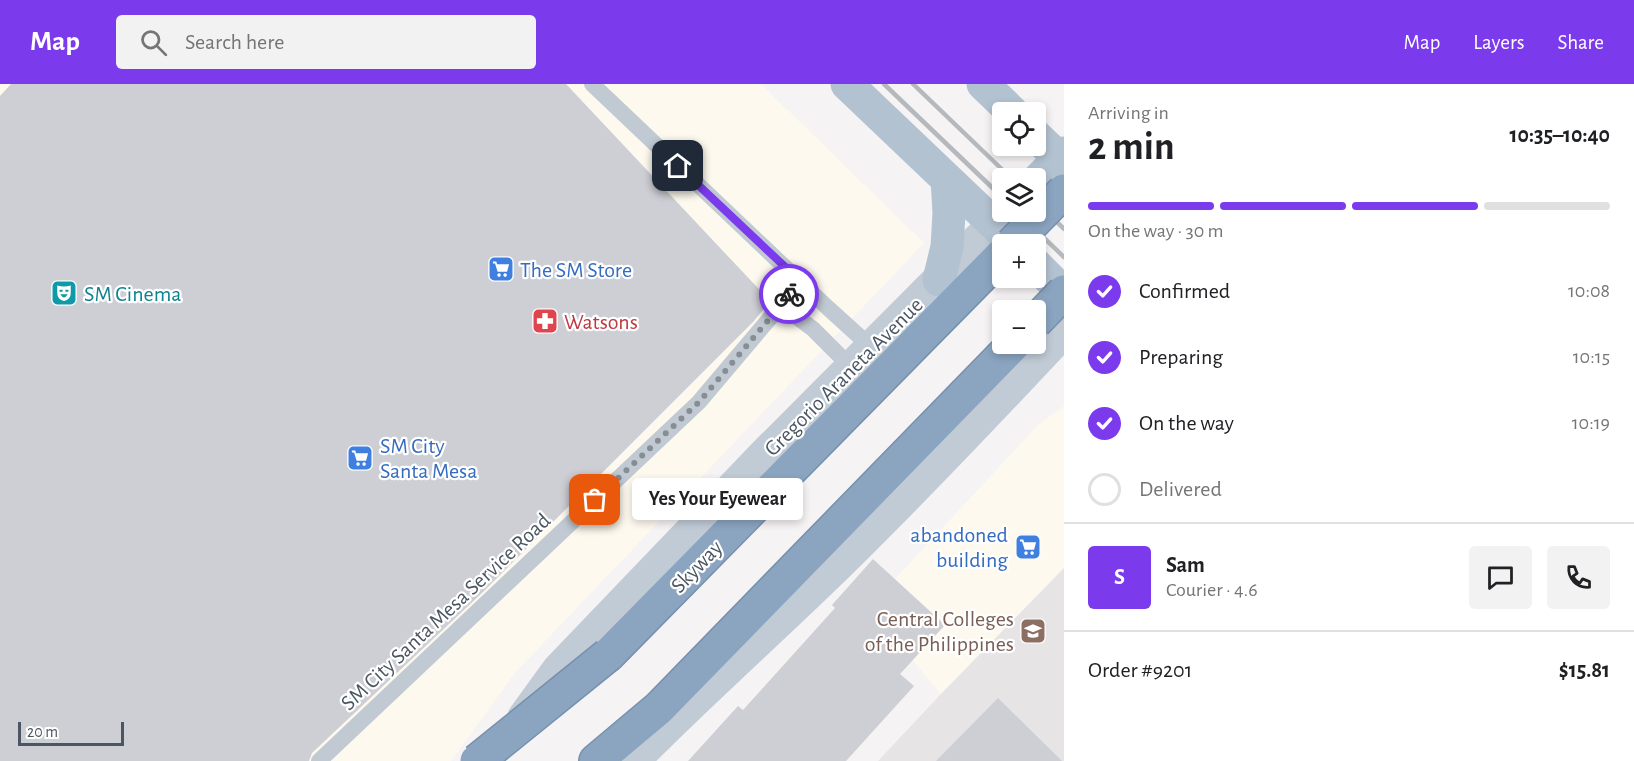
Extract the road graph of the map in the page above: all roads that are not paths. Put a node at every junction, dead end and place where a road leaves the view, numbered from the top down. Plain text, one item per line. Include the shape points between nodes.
1 (592, 84) edge
2 (848, 84) edge
3 (983, 84) edge
4 (1002, 102) edge
5 (1046, 144) edge
6 (1062, 158) edge
7 (1046, 173) edge
8 (947, 179) junction
9 (1064, 191) edge
10 (996, 234) edge
11 (1008, 234) edge
12 (992, 245) edge
13 (992, 249) edge
14 (1046, 275) edge
15 (799, 280) junction
16 (939, 280) junction
17 (1044, 288) edge
18 (1064, 293) edge
19 (781, 305) junction
20 (1051, 332) edge
21 (1004, 354) edge
22 (861, 357) junction
23 (319, 761) edge
24 (477, 761) edge
25 (494, 761) edge
26 (596, 761) edge
27 (633, 761) edge

1 - 15 lane
2 - 8 main road
3 - 4 main road
5 - 6 main road
6 - 7 main road
8 - 10 main road
8 - 16 main road via 947,247
9 - 11 highway, Skyway, bridge
12 - 16 main road, Gregorio Araneta Avenue
13 - 24 highway, Skyway, bridge via 608,656
14 - 18 main road
15 - 19 lane, SM City Santa Mesa Service Road
15 - 22 lane
16 - 22 main road, Gregorio Araneta Avenue
17 - 20 main road via 1059,318
18 - 20 highway, bridge
19 - 22 lane
19 - 23 lane, SM City Santa Mesa Service Road via 699,402
20 - 27 main road via 968,433 846,557
21 - 26 highway via 659,708
22 - 25 main road, Gregorio Araneta Avenue via 558,670

